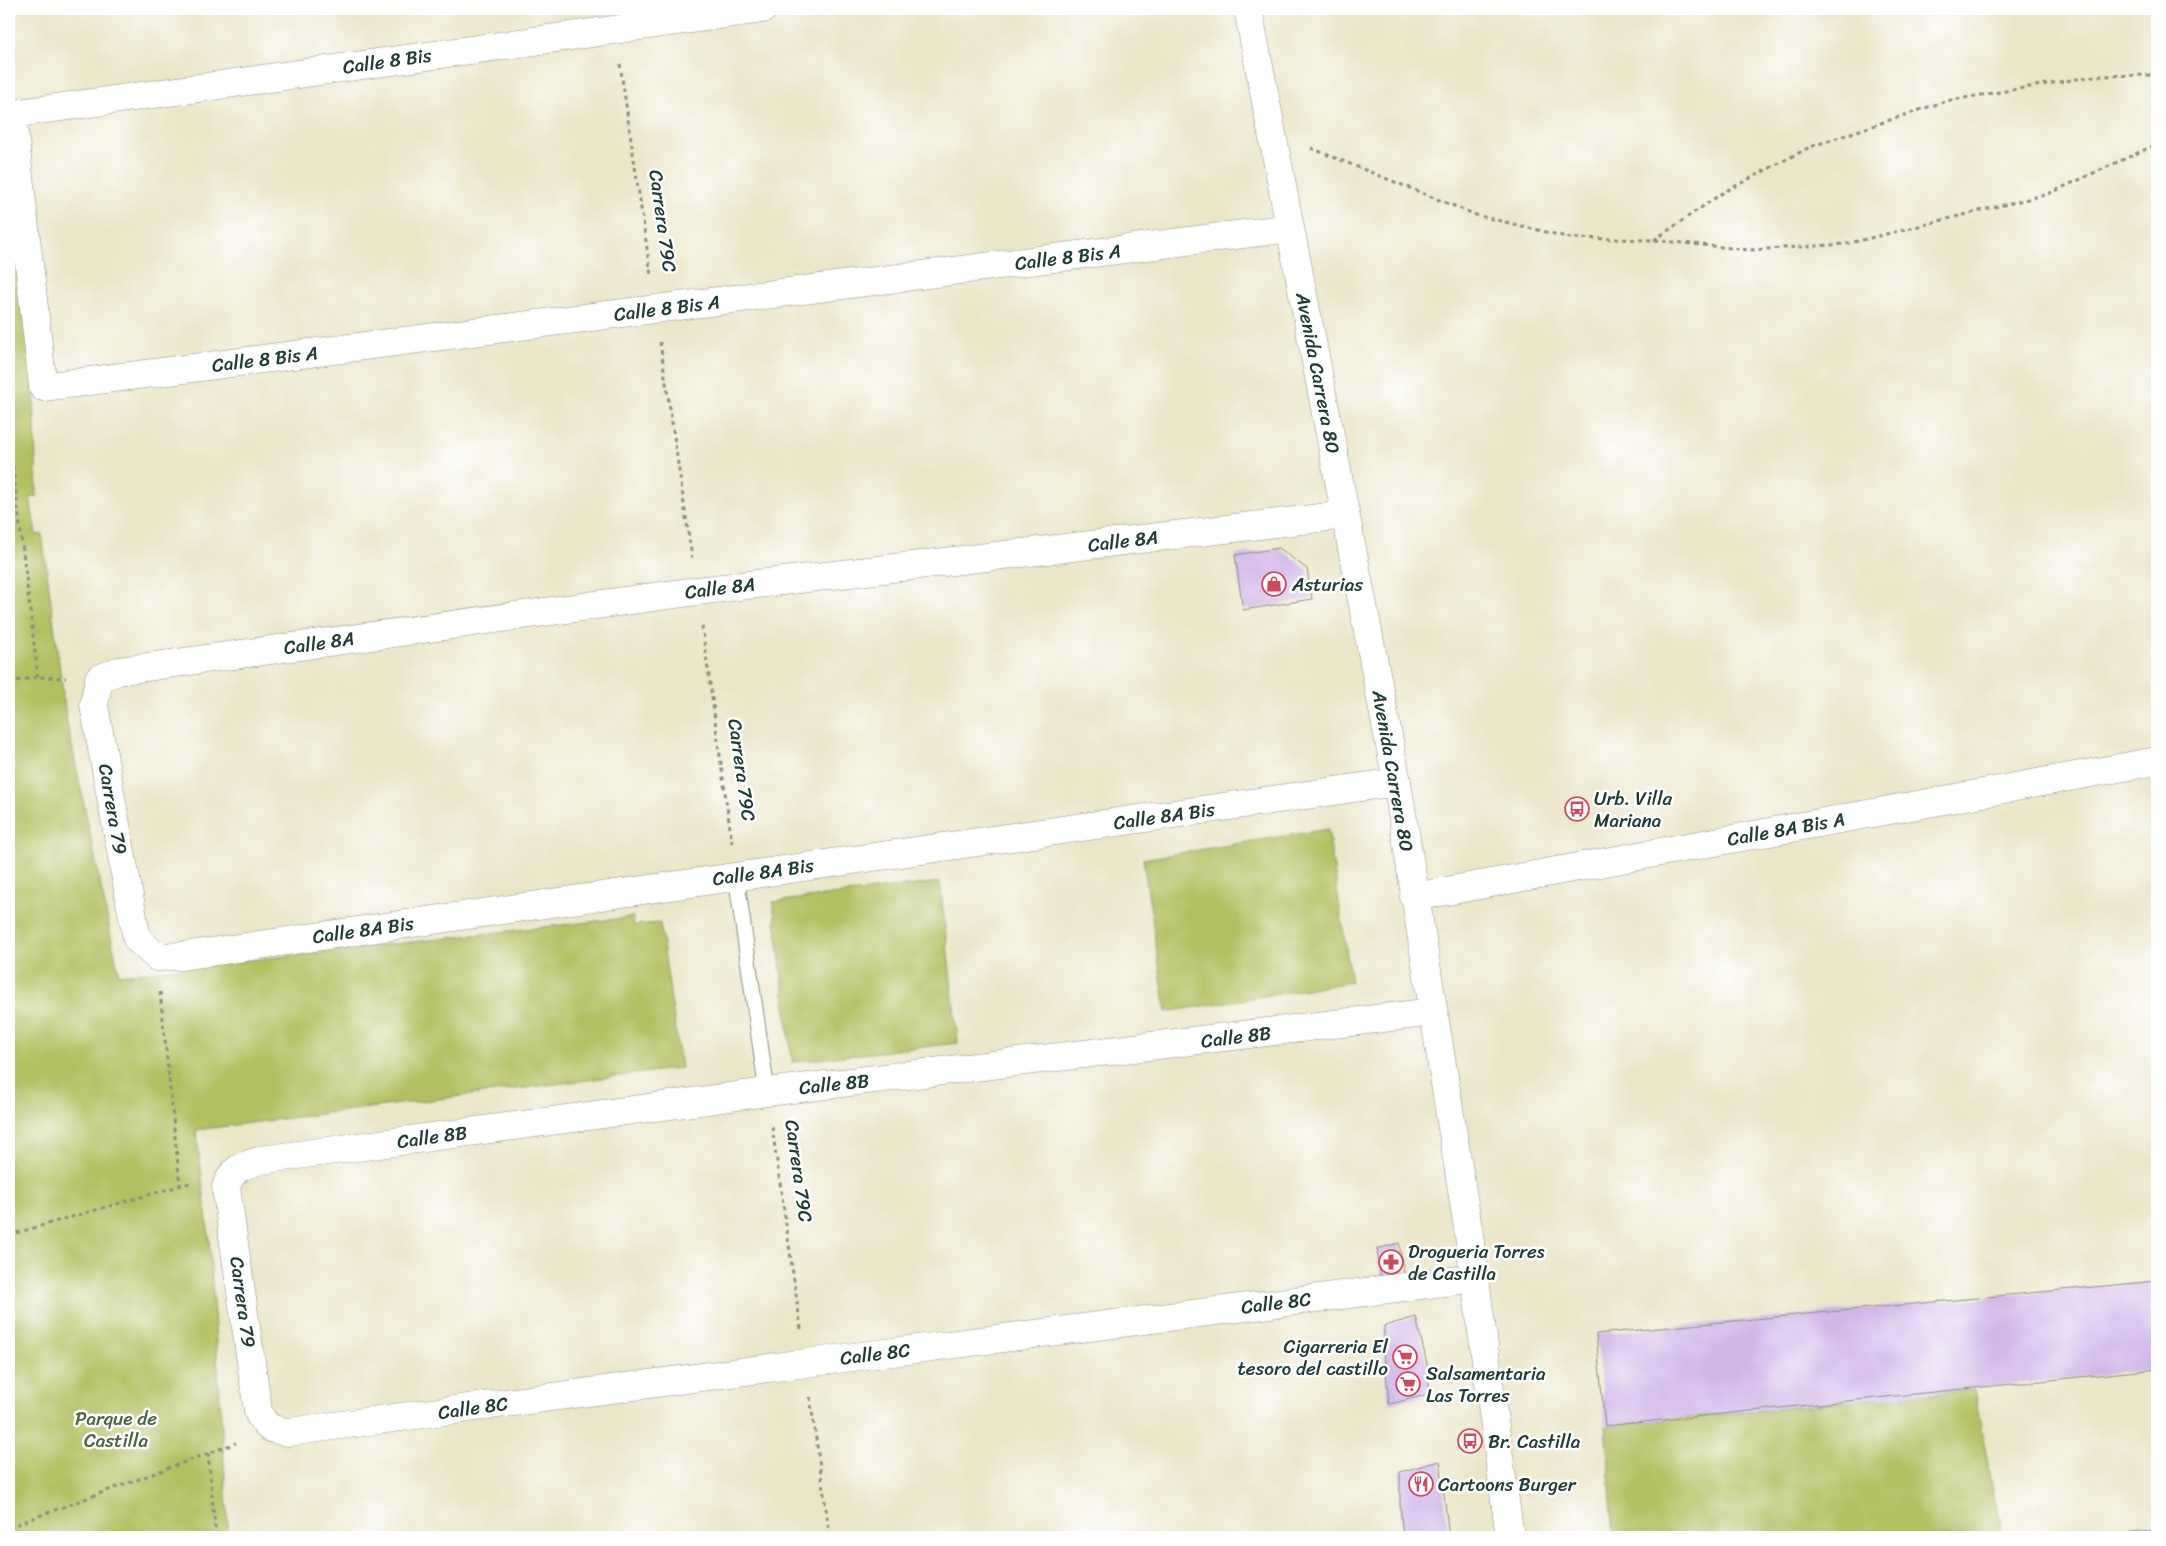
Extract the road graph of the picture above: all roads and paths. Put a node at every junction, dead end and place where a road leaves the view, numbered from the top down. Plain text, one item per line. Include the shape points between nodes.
1 (763, 9) edge
2 (1248, 9) edge
3 (615, 28) junction
4 (2157, 75) edge
5 (1271, 131) junction
6 (2157, 144) edge
7 (1290, 228) junction
8 (1654, 240) junction
9 (656, 309) junction
10 (43, 387) joint
11 (9, 435) edge
12 (1345, 516) junction
13 (697, 591) junction
14 (38, 677) junction
15 (99, 679) junction
16 (9, 682) edge
17 (2157, 761) edge
18 (1397, 782) junction
19 (736, 876) junction
20 (1414, 897) junction
21 (157, 957) junction
22 (1433, 1012) junction
23 (767, 1092) junction
24 (236, 1169) junction
25 (180, 1185) junction
26 (9, 1235) edge
27 (1475, 1278) junction
28 (806, 1363) junction
29 (275, 1431) junction
30 (208, 1453) junction
31 (9, 1527) edge
32 (216, 1537) edge
33 (830, 1537) edge
34 (1510, 1537) edge

1 - 3 street, Calle 8 Bis
2 - 5 street, Avenida Carrera 80
3 - 9 path, Carrera 79C
3 - 10 street, Calle 8 Bis via 12,114
4 - 8 path via 2095,76 1946,101 1810,147 1724,192
5 - 7 street, Avenida Carrera 80
5 - 8 path via 1476,215 1571,238
6 - 8 path via 2048,194 1846,244 1750,250
7 - 9 street, Calle 8 Bis A
7 - 12 street, Avenida Carrera 80
9 - 10 street, Calle 8 Bis A
9 - 13 path, Carrera 79C
11 - 14 path
12 - 13 street, Calle 8A
12 - 18 street, Avenida Carrera 80
13 - 15 street, Calle 8A via 118,671
13 - 19 path, Carrera 79C
14 - 15 path
14 - 16 path
15 - 21 street, Carrera 79 via 94,705 137,939
17 - 20 street, Calle 8A Bis A
18 - 19 street, Calle 8A Bis
18 - 20 street, Avenida Carrera 80
19 - 21 street, Calle 8A Bis
19 - 23 lane
20 - 22 street, Avenida Carrera 80
21 - 25 path
22 - 23 street, Calle 8B
22 - 27 street, Avenida Carrera 80
23 - 24 street, Calle 8B via 261,1160
23 - 28 path, Carrera 79C
24 - 25 path
24 - 29 street, Carrera 79 via 226,1187 258,1411 263,1424
25 - 26 path
27 - 28 street, Calle 8C
27 - 34 street, Avenida Carrera 80
28 - 29 street, Calle 8C via 289,1432
28 - 33 path, Carrera 79C
29 - 30 path
30 - 31 path
30 - 32 path

